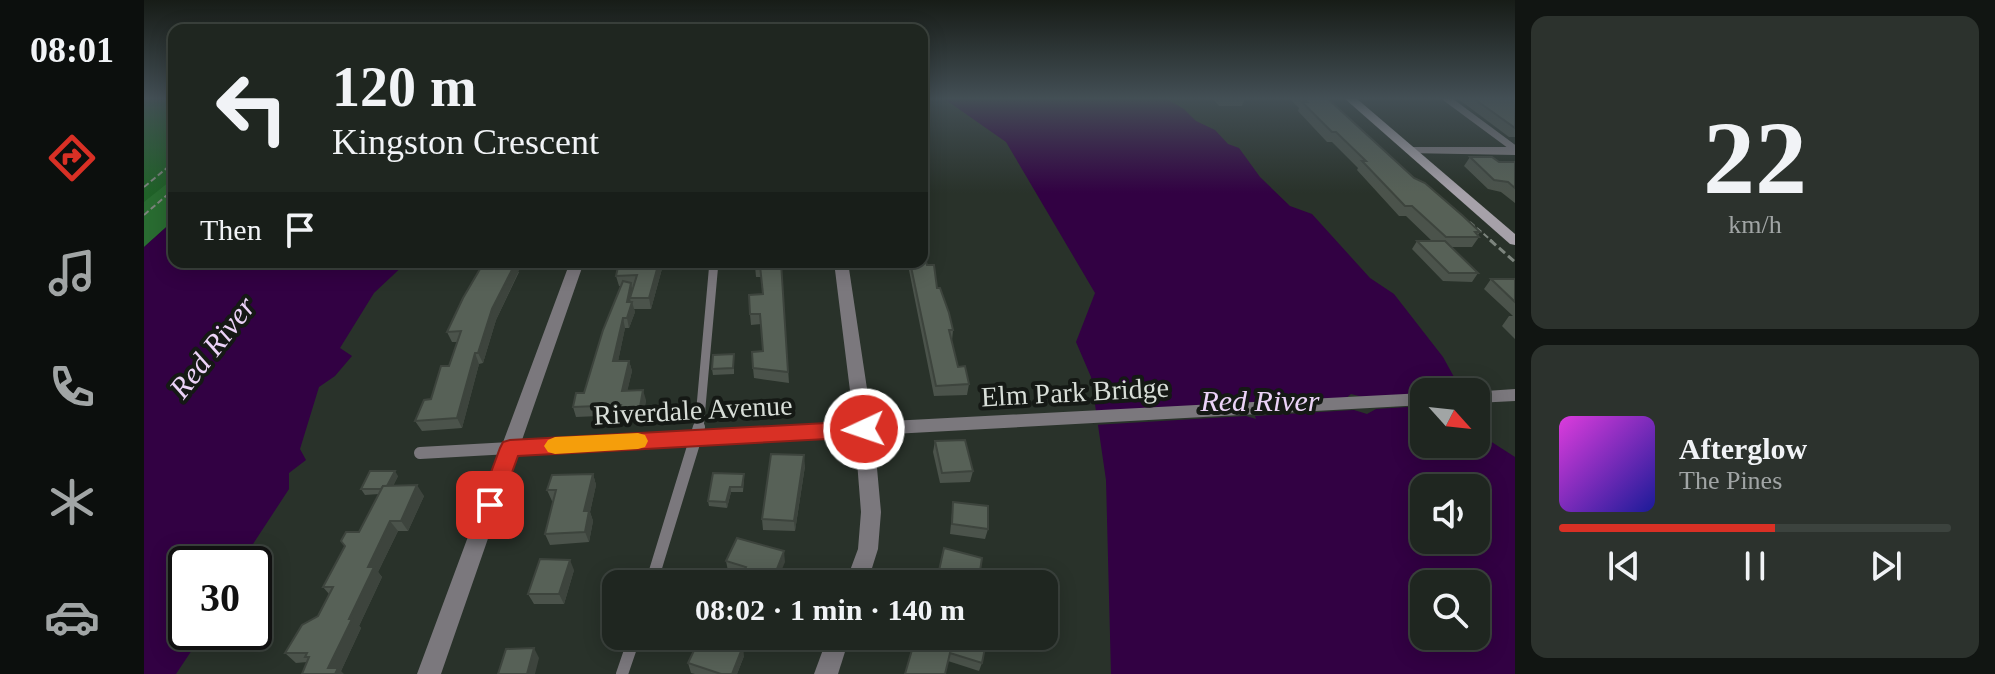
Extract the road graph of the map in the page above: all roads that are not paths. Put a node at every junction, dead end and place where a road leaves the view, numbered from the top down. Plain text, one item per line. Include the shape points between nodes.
1 (1386, 129) edge
2 (1488, 129) edge
3 (1515, 150) edge
4 (1411, 151) junction
5 (1515, 241) edge
6 (575, 268) edge
7 (713, 268) edge
8 (842, 268) edge
9 (1515, 395) edge
10 (1490, 396) edge
11 (1410, 400) edge
12 (968, 426) joint
13 (864, 429) junction
14 (698, 438) junction
15 (510, 448) junction
16 (420, 453) dead end
17 (656, 570) edge
18 (861, 570) edge
19 (630, 650) edge
20 (834, 650) edge
21 (429, 674) edge
22 (622, 674) edge
23 (826, 674) edge

1 - 4 main road
2 - 3 lane
3 - 4 street
4 - 5 main road
6 - 15 street
7 - 14 lane
8 - 13 street
9 - 10 street
11 - 12 street, Elm Park Bridge
12 - 13 street, Riverdale Avenue
13 - 14 street, Riverdale Avenue
13 - 18 street via 871,512
14 - 15 street, Riverdale Avenue
14 - 17 lane
15 - 16 lane, Riverdale Avenue
15 - 21 street
19 - 22 lane
20 - 23 street

